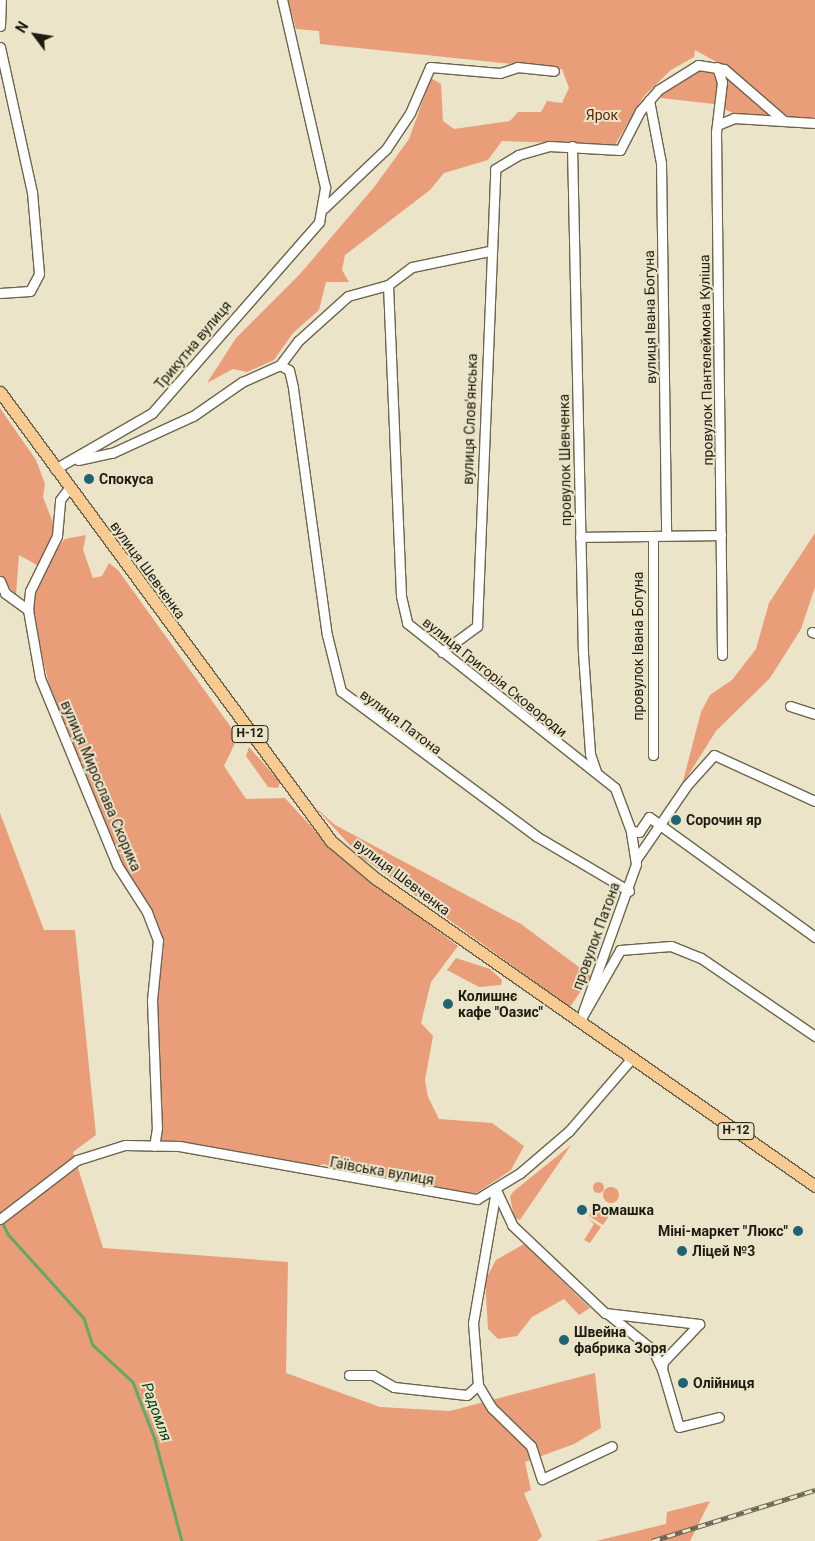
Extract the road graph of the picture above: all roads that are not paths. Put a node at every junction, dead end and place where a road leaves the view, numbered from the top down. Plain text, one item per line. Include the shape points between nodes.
1 (1, 0) edge
2 (282, 0) edge
3 (0, 26) edge
4 (0, 47) edge
5 (717, 68) junction
6 (554, 71) dead end
7 (649, 100) junction
8 (784, 121) junction
9 (815, 123) edge
10 (716, 125) junction
11 (572, 146) junction
12 (324, 208) junction
13 (488, 251) junction
14 (388, 285) junction
15 (0, 293) edge
16 (280, 365) junction
17 (0, 392) edge
18 (55, 469) junction
19 (69, 488) junction
20 (666, 535) junction
21 (721, 535) junction
22 (653, 536) junction
23 (580, 537) junction
24 (0, 581) edge
25 (28, 610) junction
26 (442, 652) junction
27 (722, 655) dead end
28 (790, 706) dead end
29 (815, 714) edge
30 (652, 755) dead end
31 (596, 771) junction
32 (679, 796) junction
33 (815, 801) edge
34 (649, 817) junction
35 (657, 828) junction
36 (631, 831) junction
37 (637, 858) junction
38 (628, 891) junction
39 (815, 938) edge
40 (571, 1016) junction
41 (815, 1036) edge
42 (632, 1058) junction
43 (154, 1146) junction
44 (815, 1186) edge
45 (496, 1190) junction
46 (2, 1218) edge
47 (605, 1313) junction
48 (662, 1369) junction
49 (349, 1375) dead end
50 (478, 1385) junction
51 (719, 1417) dead end
52 (612, 1446) dead end

1 - 3 street
2 - 12 street, Трикутна вулиця via 325,187
4 - 15 street via 32,192 38,274 33,290
5 - 7 street via 689,68
5 - 8 street via 732,75
5 - 10 street, провулок Пантелеймона Куліша via 722,82
6 - 12 street, Трикутна вулиця via 517,67 500,73 430,67 410,113 386,149
7 - 11 street via 623,148
7 - 20 street, вулиця Івана Богуна via 661,163
8 - 9 street
8 - 10 street via 734,118
10 - 21 street, провулок Пантелеймона Куліша
11 - 13 street, вулиця Слов'янська via 529,151 495,169
11 - 23 street, провулок Шевченка
12 - 18 street, Трикутна вулиця via 310,235 157,409
13 - 14 street via 412,267
13 - 26 street, вулиця Слов'янська via 477,626
14 - 16 street via 341,300 298,341
14 - 26 street, вулиця Григорія Сковороди via 402,614 414,630
16 - 18 street via 242,382 193,416 112,452
16 - 38 street, вулиця Патона via 289,370 293,388 326,626 341,691 536,836
17 - 18 main road, вулиця Шевченка / Н-12
18 - 19 main road, вулиця Шевченка / Н-12
19 - 25 street, вулиця Мирослава Скорика via 61,495 57,536 30,592
19 - 40 main road, вулиця Шевченка / Н-12 via 331,841 375,878
20 - 21 street
20 - 22 street
21 - 27 street, провулок Пантелеймона Куліша
22 - 23 street
22 - 30 street, провулок Івана Богуна
23 - 31 street, провулок Шевченка via 583,653 590,754
24 - 25 street via 5,593
25 - 43 street, вулиця Мирослава Скорика via 43,686 117,864 147,912 158,940 152,1000 158,1128
26 - 31 street, вулиця Григорія Сковороди via 566,752
28 - 29 street
31 - 36 street, вулиця Григорія Сковороди via 620,793
32 - 33 street via 709,759 720,754
32 - 34 street via 662,812
32 - 35 street, провулок Патона
34 - 35 street
34 - 36 street via 639,832
35 - 37 street, провулок Патона
35 - 39 street
36 - 37 street, провулок Патона
37 - 38 street, провулок Патона
38 - 40 street, провулок Патона
40 - 41 street via 620,950 670,946 701,958
40 - 42 main road, вулиця Шевченка / Н-12
42 - 44 main road, вулиця Шевченка / Н-12
42 - 45 street, Гаївська вулиця via 577,1123
43 - 45 street, Гаївська вулиця via 191,1148 458,1198 477,1199
43 - 46 street, Гаївська вулиця via 110,1146 77,1160
45 - 47 street via 512,1225
45 - 50 street via 472,1323
47 - 48 street via 653,1350
47 - 48 street via 699,1324 663,1362
48 - 51 street via 679,1427
49 - 50 street via 373,1375 394,1387 467,1395
50 - 52 street via 492,1408 532,1446 542,1479

